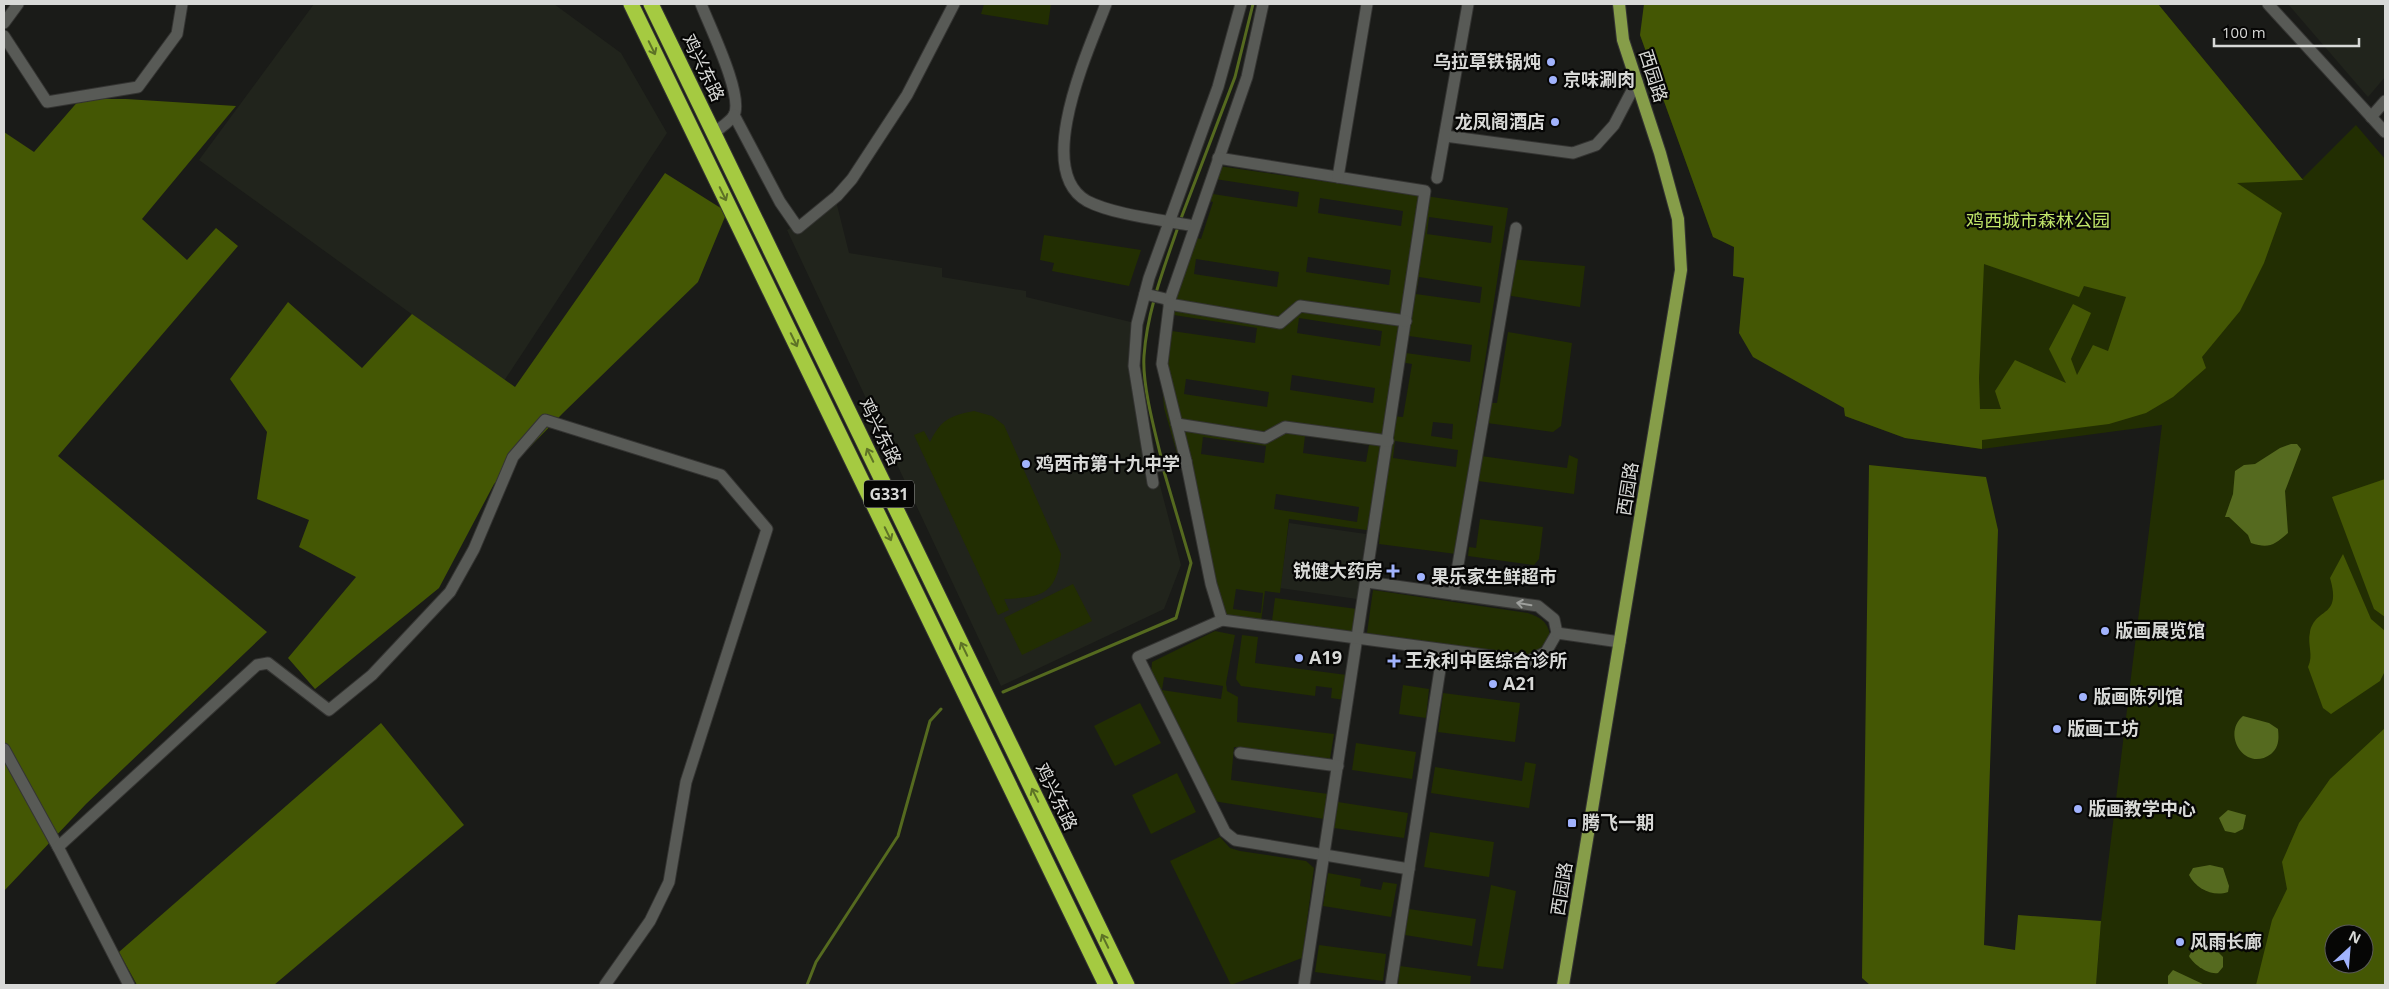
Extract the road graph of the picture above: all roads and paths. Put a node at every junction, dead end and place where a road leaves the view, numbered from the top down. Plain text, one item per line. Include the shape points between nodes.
1 (18, 4) edge
2 (182, 4) edge
3 (631, 4) edge
4 (651, 4) edge
5 (701, 4) edge
6 (954, 4) edge
7 (1106, 4) edge
8 (1241, 4) edge
9 (1263, 4) edge
10 (1367, 4) edge
11 (1468, 4) edge
12 (1619, 4) edge
13 (2268, 4) edge
14 (4, 23) edge
15 (4, 36) edge
16 (1637, 81) junction
17 (2385, 101) edge
18 (734, 115) junction
19 (2371, 117) junction
20 (2385, 132) edge
21 (714, 133) junction
22 (1445, 136) junction
23 (1218, 158) junction
24 (1338, 177) junction
25 (1437, 178) dead end
26 (1170, 221) junction
27 (1194, 226) junction
28 (1516, 228) dead end
29 (1145, 294) junction
30 (1169, 302) junction
31 (1406, 321) junction
32 (1177, 424) junction
33 (1388, 441) junction
34 (1186, 461) junction
35 (1150, 467) junction
36 (1153, 483) dead end
37 (1367, 582) junction
38 (1453, 594) junction
39 (1222, 620) junction
40 (1557, 633) junction
41 (1358, 638) junction
42 (1620, 642) junction
43 (1443, 650) junction
44 (4, 748) edge
45 (1240, 753) dead end
46 (1338, 766) junction
47 (58, 847) junction
48 (1324, 856) junction
49 (1409, 868) junction
50 (129, 985) edge
51 (605, 985) edge
52 (1106, 985) edge
53 (1127, 985) edge
54 (1304, 985) edge
55 (1391, 985) edge
56 (1563, 985) edge

1 - 14 street
2 - 15 street via 178,34 138,87 46,102
3 -> 52 highway, 鸡兴东路 / G331
4 - 21 highway, 鸡兴东路 / G331
5 - 18 street via 733,84 737,103
6 - 18 street via 907,95 852,179 837,196 798,228 780,202
7 - 26 street via 1078,81 1064,138 1064,169 1072,187 1086,200 1104,208
8 - 26 street via 1218,86
9 - 23 street via 1246,77
10 - 24 street
11 - 22 street
12 - 16 main road, 西园路 via 1623,40
13 - 19 street
16 - 22 street via 1614,125 1596,145 1573,153
16 - 42 main road, 西园路 via 1678,219 1681,270
17 - 19 street
18 - 21 street
19 - 20 street
53 -> 21 highway, 鸡兴东路 / G331
22 - 25 street
23 - 24 street
23 - 27 street
24 - 31 street via 1425,191
26 - 27 street
26 - 29 street
27 - 30 street
28 - 38 street
29 - 30 street
29 - 35 street via 1137,324 1134,366
30 - 31 street via 1280,323 1300,306
30 - 32 street via 1162,364
31 - 33 street
32 - 33 street via 1264,438 1285,427
32 - 34 street
33 - 37 street
34 - 35 street
34 - 39 street via 1211,584
35 - 36 street
37 - 38 street
37 - 41 street
40 -> 38 street via 1554,619 1538,606
39 - 41 street
39 - 48 street via 1138,657 1225,832 1235,840
40 - 42 street
40 - 43 street via 1546,652 1529,661
41 - 43 street
41 - 46 street
42 - 56 main road, 西园路
43 - 49 street
44 - 47 street
45 - 46 street
46 - 48 street
47 - 50 street
47 - 51 street via 257,665 268,663 329,710 372,675 450,592 474,549 513,458 545,420 722,475 767,529 686,782 669,882 650,921
48 - 49 street
48 - 54 street
49 - 55 street

